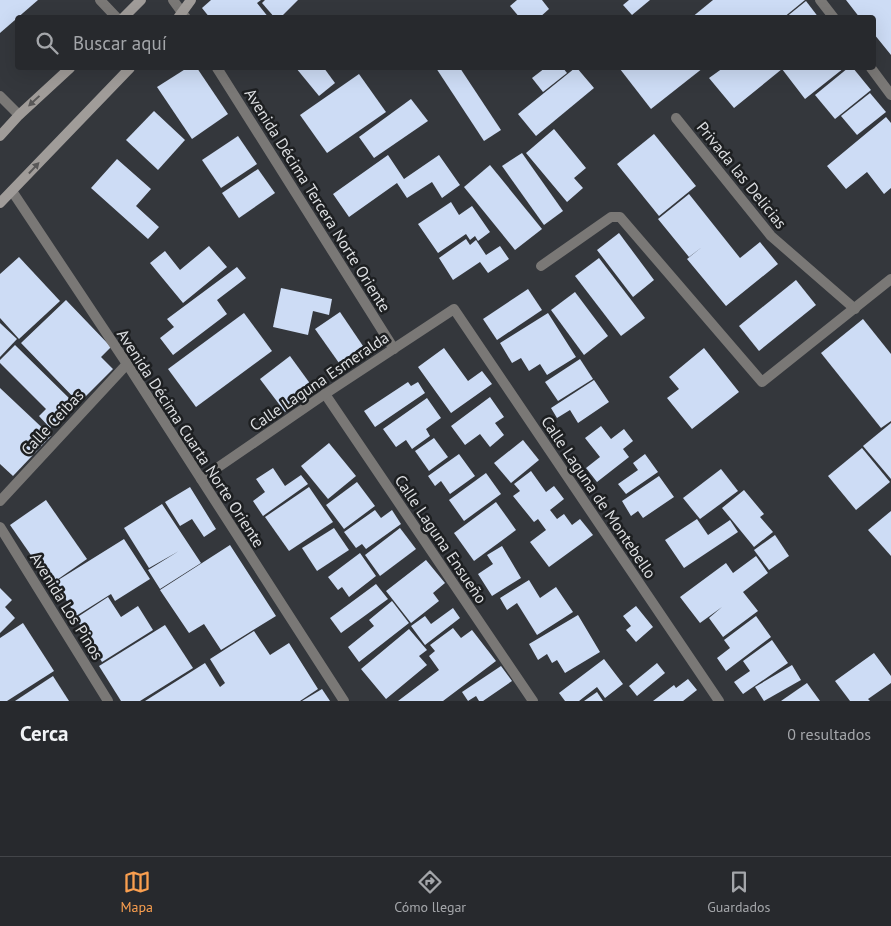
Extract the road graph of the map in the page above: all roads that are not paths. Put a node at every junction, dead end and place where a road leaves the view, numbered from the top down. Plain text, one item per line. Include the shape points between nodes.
1 (100, 0) edge
2 (141, 0) edge
3 (173, 0) edge
4 (191, 0) edge
5 (820, 0) edge
6 (114, 15) edge
7 (126, 15) edge
8 (181, 15) edge
9 (183, 15) edge
10 (832, 15) edge
11 (68, 70) edge
12 (128, 70) edge
13 (218, 70) edge
14 (872, 70) edge
15 (891, 95) edge
16 (0, 96) edge
17 (19, 115) junction
18 (676, 118) dead end
19 (0, 136) edge
20 (12, 192) junction
21 (0, 204) edge
22 (541, 266) dead end
23 (891, 279) edge
24 (454, 309) joint
25 (855, 309) junction
26 (394, 349) junction
27 (127, 364) junction
28 (325, 394) junction
29 (201, 480) junction
30 (0, 501) edge
31 (0, 528) edge
32 (108, 701) edge
33 (344, 701) edge
34 (533, 701) edge
35 (719, 701) edge

1 - 6 street
2 - 7 main road
3 - 8 street
4 - 9 main road
5 - 10 street
11 -> 17 main road
20 -> 12 main road
13 - 26 street, Avenida Décima Tercera Norte Oriente
14 - 15 street
16 - 17 street
17 - 19 main road
18 - 25 street, Privada las Delicias via 771,236
20 - 21 main road
20 - 27 street, Avenida Décima Cuarta Norte Oriente
22 - 25 street via 611,217 620,216 762,382
23 - 25 street
24 - 26 street, Calle Laguna Esmeralda
24 - 35 street, Calle Laguna de Montebello
26 - 28 street, Calle Laguna Esmeralda
27 - 29 street, Avenida Décima Cuarta Norte Oriente
27 - 30 street, Calle Ceibas
28 - 29 street, Calle Laguna Esmeralda
28 - 34 street, Calle Laguna Ensueño
29 - 33 street, Avenida Décima Cuarta Norte Oriente
31 - 32 street, Avenida Los Pinos

